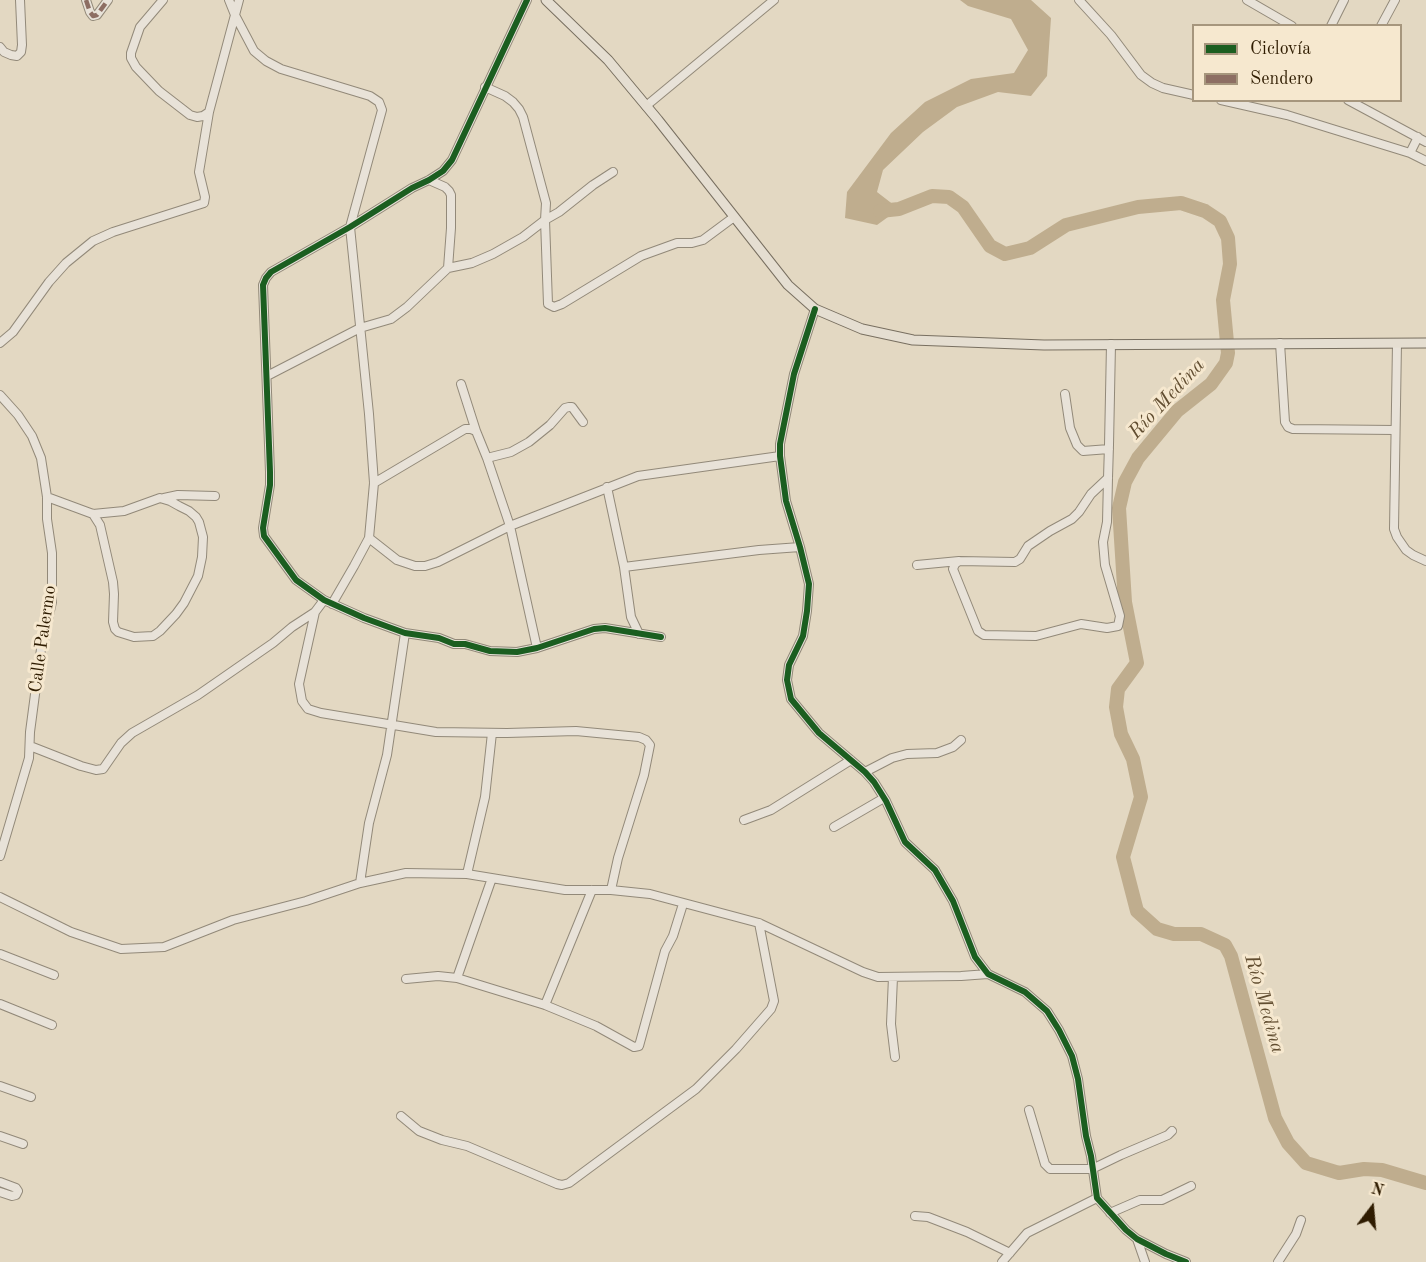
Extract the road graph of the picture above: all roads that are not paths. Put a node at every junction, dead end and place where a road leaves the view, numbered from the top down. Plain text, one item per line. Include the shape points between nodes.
1 (20, 0) edge
2 (86, 0) edge
3 (108, 0) edge
4 (163, 0) edge
5 (229, 0) edge
6 (239, 0) edge
7 (527, 0) edge
8 (546, 0) edge
9 (774, 0) edge
10 (1079, 0) edge
11 (1247, 0) edge
12 (1344, 0) edge
13 (1395, 0) edge
14 (235, 15) junction
15 (1289, 24) edge
16 (1332, 24) edge
17 (1382, 24) edge
18 (0, 46) edge
19 (485, 87) junction
20 (1192, 95) edge
21 (1230, 102) edge
22 (1352, 102) edge
23 (646, 106) junction
24 (209, 112) junction
25 (1418, 137) junction
26 (1426, 142) edge
27 (1410, 153) junction
28 (1426, 162) edge
29 (613, 172) dead end
30 (429, 180) junction
31 (734, 217) junction
32 (545, 220) junction
33 (350, 226) junction
34 (448, 268) junction
35 (815, 309) junction
36 (360, 328) junction
37 (0, 343) edge
38 (1280, 343) junction
39 (1397, 343) junction
40 (1426, 343) edge
41 (1111, 344) junction
42 (267, 376) junction
43 (461, 384) dead end
44 (1065, 394) dead end
45 (0, 395) edge
46 (583, 422) dead end
47 (1395, 430) junction
48 (476, 431) junction
49 (1109, 449) junction
50 (780, 456) junction
51 (487, 458) junction
52 (1108, 478) junction
53 (374, 483) junction
54 (607, 487) junction
55 (216, 496) dead end
56 (47, 497) junction
57 (160, 498) junction
58 (93, 514) junction
59 (510, 526) junction
60 (369, 538) junction
61 (800, 547) junction
62 (958, 561) junction
63 (1426, 561) edge
64 (917, 565) dead end
65 (624, 567) junction
66 (324, 600) junction
67 (332, 604) junction
68 (315, 612) junction
69 (405, 633) junction
70 (639, 634) junction
71 (662, 637) dead end
72 (537, 648) junction
73 (392, 725) junction
74 (492, 733) junction
75 (961, 740) dead end
76 (30, 746) junction
77 (851, 760) junction
78 (865, 772) junction
79 (884, 798) junction
80 (744, 820) dead end
81 (834, 827) dead end
82 (0, 856) edge
83 (468, 874) junction
84 (492, 878) junction
85 (360, 884) junction
86 (592, 890) junction
87 (611, 890) junction
88 (0, 897) edge
89 (683, 903) junction
90 (759, 923) junction
91 (0, 954) edge
92 (54, 975) dead end
93 (988, 975) junction
94 (893, 977) junction
95 (457, 978) junction
96 (406, 979) dead end
97 (0, 1004) edge
98 (545, 1005) junction
99 (52, 1025) dead end
100 (896, 1057) dead end
101 (0, 1086) edge
102 (32, 1097) dead end
103 (1029, 1110) dead end
104 (401, 1116) dead end
105 (1173, 1131) dead end
106 (0, 1136) edge
107 (23, 1144) dead end
108 (1092, 1169) junction
109 (0, 1182) edge
110 (1191, 1186) dead end
111 (0, 1192) edge
112 (1097, 1198) junction
113 (1110, 1213) junction
114 (915, 1216) dead end
115 (1302, 1220) dead end
116 (1137, 1239) junction
117 (1010, 1253) junction
118 (1002, 1262) edge
119 (1145, 1262) edge
120 (1186, 1262) edge
121 (1278, 1262) edge

1 - 18 street via 21,52 11,55
2 - 3 street via 93,16
4 - 24 street via 140,27 131,58 159,91 190,115 197,117
5 - 14 street
6 - 14 street
7 - 19 street
8 - 23 main road via 608,60
9 - 23 street
10 - 20 street via 1141,75 1163,88
11 - 15 street
12 - 16 street
13 - 17 street
14 - 24 street
14 - 33 street via 254,51 266,61 379,102 382,110
19 - 30 street via 452,160
19 - 32 street via 513,102 523,117 546,203
21 - 27 street via 1287,115
22 - 25 street
23 - 31 main road
24 - 37 street via 199,172 204,203 93,241 66,263 13,332
25 - 26 street
25 - 27 street
27 - 28 street
29 - 32 street
30 - 33 street
30 - 34 street via 451,195
31 - 32 street via 703,240 677,243 641,256 554,307 547,299
31 - 35 main road via 788,285
32 - 34 street via 493,254
33 - 36 street
33 - 42 street via 266,278 263,285
34 - 36 street via 392,319
35 - 41 main road via 862,329 913,340
35 - 50 street via 794,374
36 - 42 street
36 - 53 street
38 - 39 main road
38 - 41 main road
38 - 47 street via 1288,427
39 - 40 main road
39 - 47 street
41 - 49 street
42 - 66 street via 270,485 264,536 296,580
43 - 48 street
44 - 49 street via 1077,445 1083,451
45 - 56 street, Calle Palermo via 32,436 41,458
46 - 51 street via 572,407 565,408 529,442
47 - 63 street via 1394,529 1406,550
48 - 51 street
48 - 53 street via 465,429
49 - 52 street
50 - 54 street via 638,476
50 - 61 street via 786,501
51 - 59 street
52 - 62 street via 1072,519 1029,546 1020,560
52 - 62 street via 1103,542 1105,565 1120,616 1118,626 1082,624 1036,636 984,635 978,632 953,569
53 - 60 street
54 - 59 street
54 - 65 street
55 - 57 street
56 - 58 street
56 - 76 street, Calle Palermo via 52,602 41,649
57 - 58 street via 124,511
57 - 58 street via 196,517 203,537 202,557 198,576 184,603 153,636 134,638 115,629 113,582 100,525
59 - 60 street via 425,566 397,560
59 - 72 street
60 - 67 street
61 - 65 street
61 - 77 street via 808,584 807,611 803,636 789,665 789,690 819,733
62 - 64 street
65 - 70 street via 631,616
66 - 67 street
66 - 68 street
67 - 69 street
68 - 73 street via 299,684 302,701 308,709 321,713
68 - 76 street via 198,695 132,733 103,769 81,766
69 - 72 street via 490,651
69 - 73 street
70 - 71 street
70 - 72 street via 594,629
73 - 74 street via 436,732
73 - 85 street via 369,823
74 - 83 street
74 - 87 street via 576,731 639,737 650,745
75 - 78 street via 937,753 892,758
76 - 82 street, Calle Palermo
77 - 78 street
77 - 80 street via 771,810
78 - 79 street
79 - 81 street
79 - 93 street via 905,842 935,870 975,957
83 - 84 street
83 - 85 street via 406,873
84 - 86 street via 565,890
84 - 95 street
85 - 88 street via 233,920 164,947 121,949 71,932
86 - 87 street
86 - 98 street
87 - 89 street
89 - 90 street
89 - 98 street via 665,951 639,1046
90 - 94 street via 863,972
90 - 104 street via 774,1001 771,1009 696,1089 569,1183 557,1184 467,1146 419,1131
91 - 92 street
93 - 94 street
93 - 108 street via 1024,992 1047,1011 1059,1030 1078,1079
94 - 100 street via 891,1024
95 - 96 street
95 - 98 street
97 - 99 street
101 - 102 street
103 - 108 street via 1045,1164 1050,1169
105 - 108 street
106 - 107 street
108 - 112 street
109 - 111 street via 18,1191 12,1196
110 - 113 street via 1162,1200 1140,1200
112 - 113 street
112 - 117 street via 1028,1233
113 - 116 street
114 - 117 street via 967,1232
115 - 121 street
116 - 119 street
116 - 120 street
117 - 118 street

